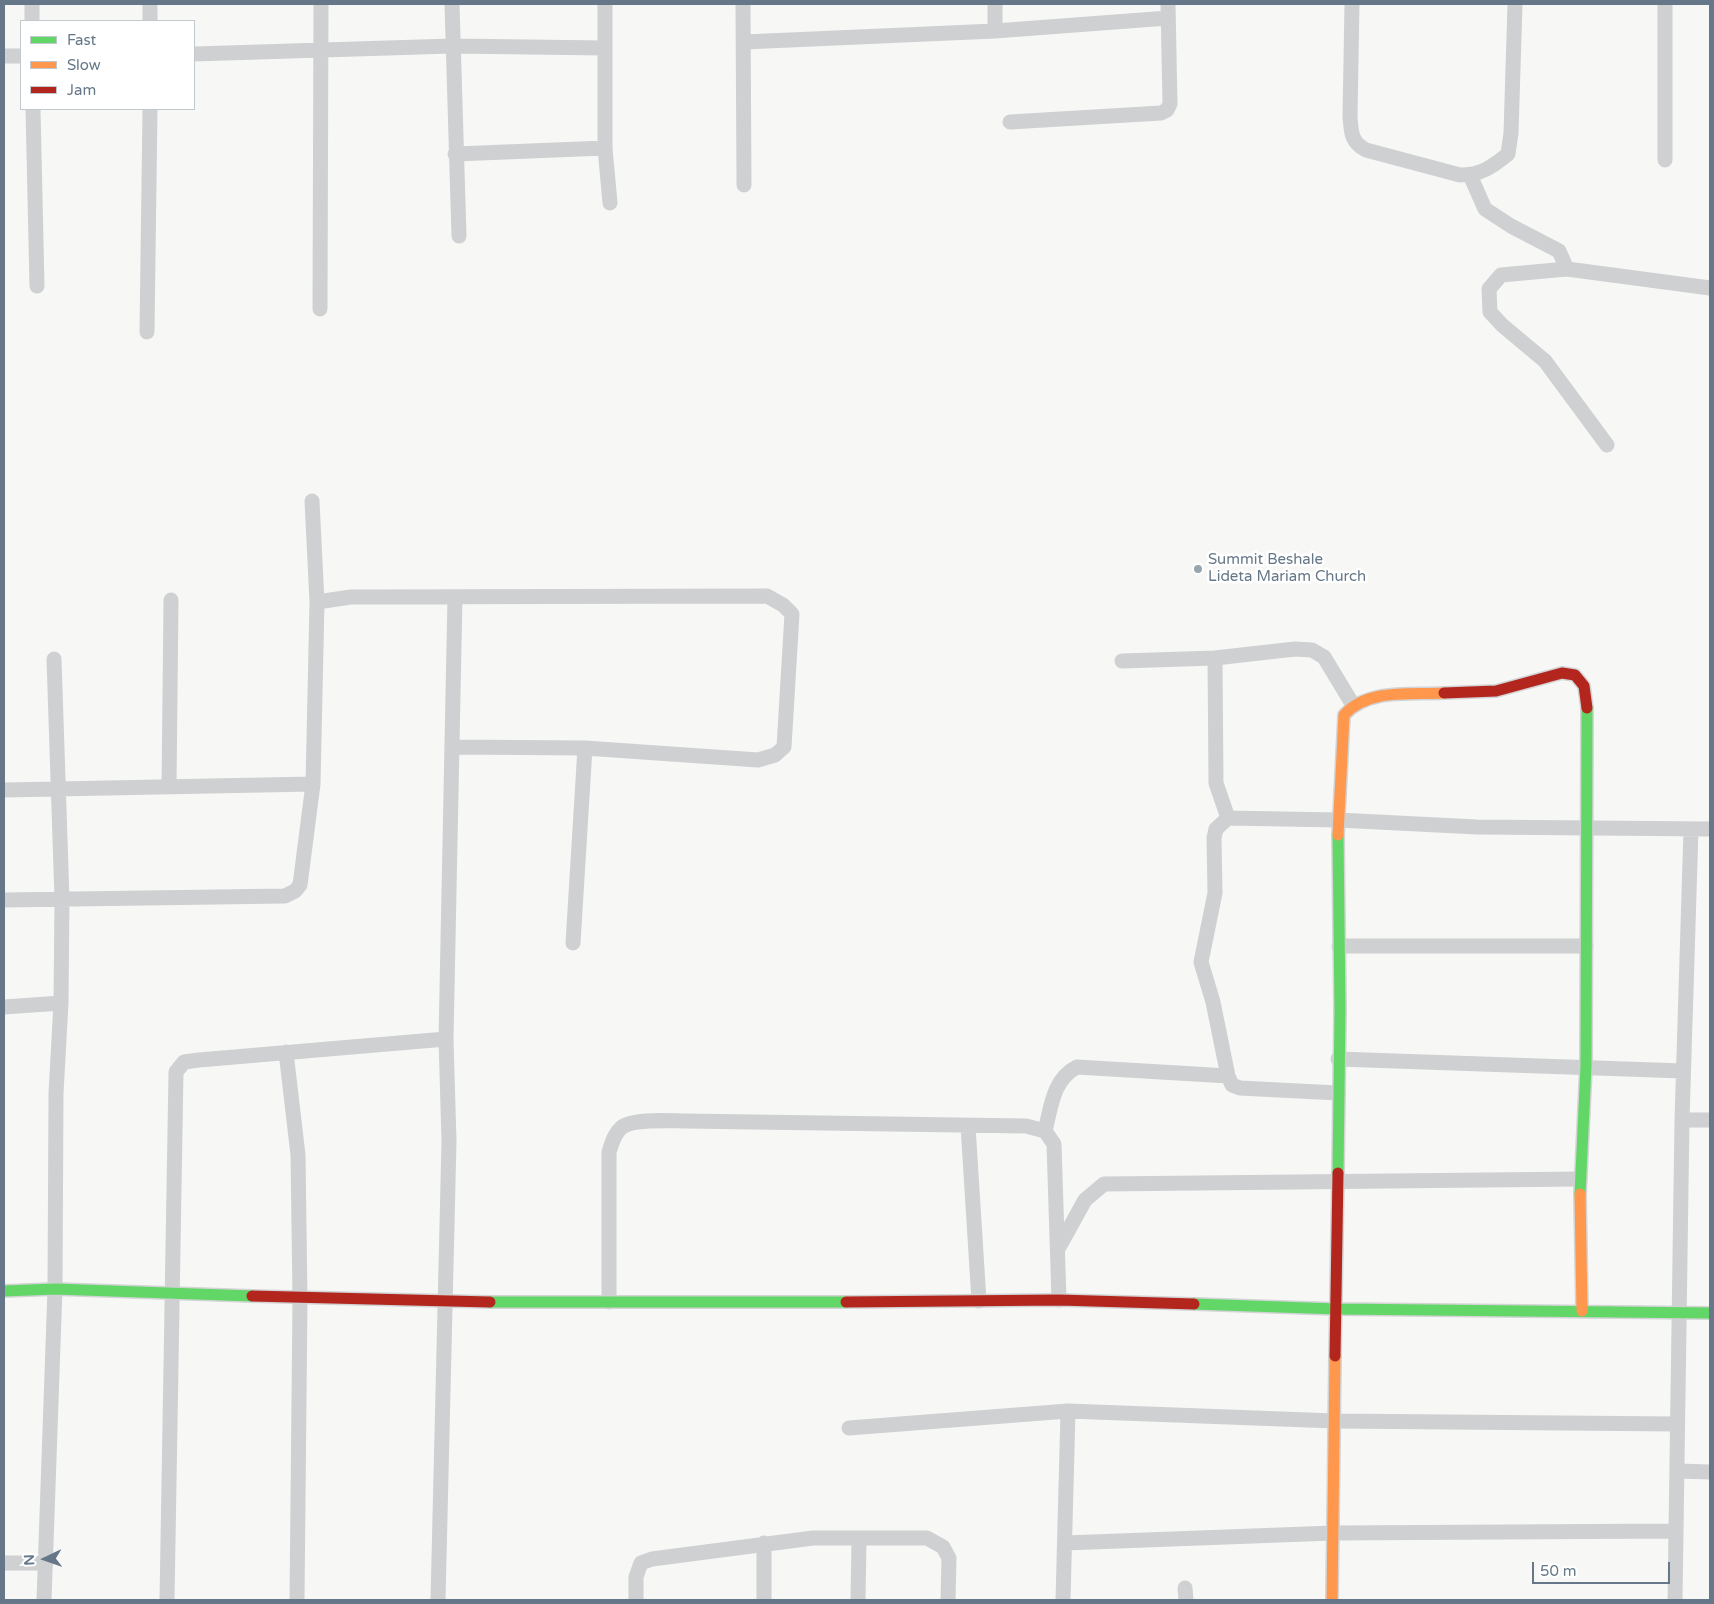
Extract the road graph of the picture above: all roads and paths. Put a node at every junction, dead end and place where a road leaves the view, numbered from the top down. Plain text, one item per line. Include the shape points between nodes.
1 (32, 4) edge
2 (150, 4) edge
3 (321, 4) edge
4 (452, 4) edge
5 (605, 4) edge
6 (743, 4) edge
7 (995, 4) edge
8 (1352, 4) edge
9 (1515, 4) edge
10 (1665, 4) edge
11 (1168, 11) edge
12 (32, 20) edge
13 (150, 20) edge
14 (995, 31) junction
15 (744, 42) junction
16 (452, 46) junction
17 (321, 48) junction
18 (605, 48) junction
19 (195, 54) edge
20 (4, 56) edge
21 (20, 56) edge
22 (33, 110) edge
23 (150, 110) edge
24 (1010, 122) dead end
25 (605, 148) junction
26 (455, 154) junction
27 (1665, 160) dead end
28 (1470, 175) junction
29 (744, 186) dead end
30 (610, 204) dead end
31 (458, 236) dead end
32 (1567, 269) junction
33 (37, 286) dead end
34 (1710, 288) edge
35 (320, 309) dead end
36 (147, 332) dead end
37 (1607, 445) dead end
38 (312, 501) dead end
39 (455, 597) junction
40 (171, 600) dead end
41 (317, 602) junction
42 (1215, 658) junction
43 (54, 659) dead end
44 (1122, 661) dead end
45 (1353, 705) junction
46 (454, 747) junction
47 (585, 748) junction
48 (312, 784) junction
49 (169, 787) junction
50 (59, 788) junction
51 (4, 790) edge
52 (1228, 818) junction
53 (1338, 820) junction
54 (1587, 827) junction
55 (1691, 829) junction
56 (1710, 829) edge
57 (4, 900) edge
58 (62, 900) junction
59 (573, 942) dead end
60 (1339, 946) junction
61 (1586, 946) junction
62 (61, 1003) junction
63 (4, 1007) edge
64 (446, 1039) junction
65 (286, 1052) junction
66 (1338, 1058) junction
67 (1586, 1066) junction
68 (1683, 1071) junction
69 (1228, 1076) junction
70 (1338, 1093) junction
71 (1682, 1120) junction
72 (1710, 1120) edge
73 (968, 1126) junction
74 (1045, 1131) junction
75 (1580, 1179) junction
76 (1338, 1183) junction
77 (1059, 1247) junction
78 (55, 1289) junction
79 (4, 1291) edge
80 (174, 1295) junction
81 (300, 1299) junction
82 (1059, 1300) junction
83 (979, 1301) junction
84 (444, 1302) junction
85 (609, 1302) junction
86 (1337, 1309) junction
87 (1582, 1311) junction
88 (1681, 1313) junction
89 (1710, 1313) edge
90 (1068, 1411) junction
91 (1334, 1421) junction
92 (1677, 1424) junction
93 (849, 1428) dead end
94 (1677, 1471) junction
95 (1710, 1472) edge
96 (1675, 1531) junction
97 (1333, 1533) junction
98 (858, 1540) junction
99 (764, 1543) junction
100 (1064, 1543) junction
101 (4, 1563) edge
102 (46, 1563) junction
103 (44, 1600) edge
104 (167, 1600) edge
105 (297, 1600) edge
106 (438, 1600) edge
107 (636, 1600) edge
108 (764, 1600) edge
109 (858, 1600) edge
110 (948, 1600) edge
111 (1063, 1600) edge
112 (1332, 1600) edge
113 (1675, 1600) edge

1 - 12 street
2 - 13 street
3 - 17 street
4 - 16 street
5 - 18 street
6 - 15 street
7 - 14 street
8 - 28 street via 1350,116 1351,134 1356,145 1460,175
9 - 28 street via 1508,154 1483,173
10 - 27 street
11 - 14 street
11 - 24 street via 1170,104 1167,110 1161,113
14 - 15 street
15 - 29 street
16 - 17 street
16 - 18 street
16 - 26 street
17 - 19 street
17 - 35 street
18 - 25 street
20 - 21 street
22 - 33 street
23 - 36 street
25 - 26 street
25 - 30 street
26 - 31 street
28 - 32 street via 1484,209 1559,252
32 - 34 street
32 - 37 street via 1501,276 1489,289 1490,312 1545,361
38 - 41 street
39 - 41 street via 351,597
39 - 46 street
39 - 47 street via 767,596 792,614 784,748 775,755 758,760
40 - 49 street
41 - 48 street
42 - 44 street
42 - 45 street via 1312,650 1324,657
42 - 52 street via 1216,783
43 - 50 street
45 - 53 street via 1344,714
45 - 54 street via 1375,696 1496,691 1546,676 1575,675 1584,686 1587,712
46 - 47 street
46 - 64 street
47 - 59 street
48 - 49 street
48 - 58 street via 300,885 286,896
49 - 50 street
50 - 51 street
50 - 58 street
52 - 53 street
52 - 69 street via 1216,829 1214,838 1215,893 1202,962
53 - 54 street via 1477,827
53 - 60 street
54 - 55 street
54 - 61 street
55 - 56 street
55 - 68 street
57 - 58 street
58 - 62 street
60 - 61 street
60 - 66 street
61 - 67 street
62 - 63 street
62 - 78 street via 56,1093
64 - 65 street
64 - 84 street via 448,1141
65 - 80 street via 184,1062 176,1072
65 - 81 street via 298,1155
66 - 67 street
66 - 70 street
67 - 68 street
67 - 75 street
68 - 71 street
69 - 70 street via 1232,1085 1240,1088
69 - 74 street via 1077,1067 1066,1072 1058,1084
70 - 76 street
71 - 72 street
71 - 88 street
73 - 74 street via 1026,1126
73 - 83 street
73 - 85 street via 632,1122 622,1127 614,1137 610,1152
74 - 77 street via 1054,1144
75 - 76 street
75 - 87 street
76 - 77 street via 1104,1184 1085,1200
76 - 86 street
77 - 82 street
78 - 79 street
78 - 80 street
78 - 102 street
80 - 81 street
80 - 104 street
81 - 84 street
81 - 105 street
82 - 83 street
82 - 86 street
83 - 85 street
84 - 85 street
84 - 106 street
86 - 87 street
86 - 91 street
87 - 88 street
88 - 89 street
88 - 92 street
90 - 91 street
90 - 93 street
90 - 100 street
91 - 92 street
91 - 97 street
92 - 94 street
94 - 95 street
94 - 96 street
96 - 97 street
96 - 113 street
97 - 100 street
97 - 112 street
98 - 99 street via 813,1538
98 - 109 street
98 - 110 street via 928,1538 943,1547 949,1558
99 - 107 street via 641,1563 636,1577
99 - 108 street
100 - 111 street
101 - 102 street
102 - 103 street

